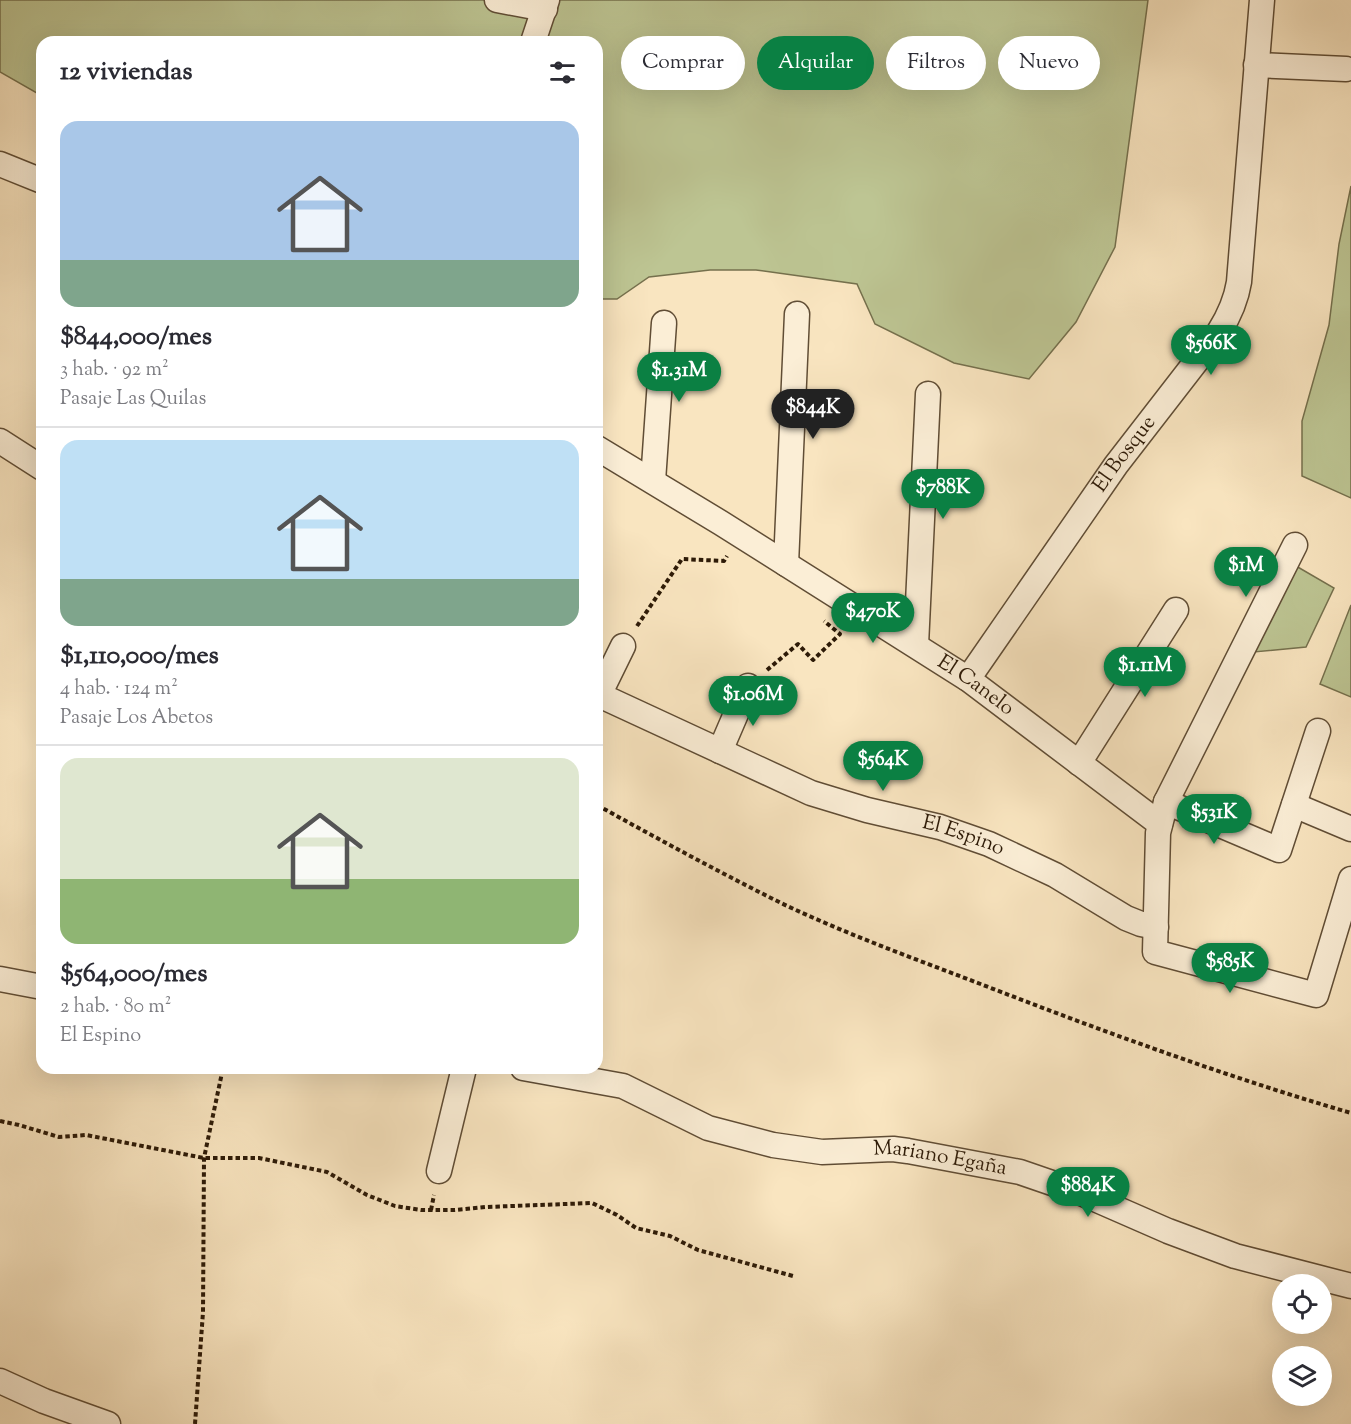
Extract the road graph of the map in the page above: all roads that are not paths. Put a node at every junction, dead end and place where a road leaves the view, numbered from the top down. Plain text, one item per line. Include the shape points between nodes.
1 (497, 0) edge
2 (1262, 0) edge
3 (546, 4) edge
4 (535, 36) edge
5 (1256, 65) junction
6 (1346, 69) dead end
7 (0, 164) edge
8 (36, 179) edge
9 (798, 314) dead end
10 (664, 323) dead end
11 (928, 394) dead end
12 (0, 441) edge
13 (603, 452) edge
14 (36, 464) edge
15 (653, 481) junction
16 (1295, 545) dead end
17 (786, 564) junction
18 (1176, 610) dead end
19 (916, 645) junction
20 (623, 646) road end
21 (968, 679) junction
22 (603, 685) edge
23 (748, 686) road end
24 (603, 697) edge
25 (1318, 731) dead end
26 (720, 751) junction
27 (1079, 763) junction
28 (1294, 805) junction
29 (1163, 813) junction
30 (1351, 829) edge
31 (1351, 879) edge
32 (1156, 927) junction
33 (0, 979) edge
34 (36, 986) edge
35 (463, 1074) edge
36 (556, 1074) edge
37 (439, 1171) dead end
38 (1351, 1287) edge
39 (0, 1382) edge
40 (108, 1424) edge

1 - 3 street
2 - 5 street, El Bosque
3 - 4 street
5 - 6 street
5 - 21 street, El Bosque via 1239,282 1229,315 1116,465
7 - 8 street
9 - 17 street
10 - 15 street
11 - 19 street
12 - 14 street
13 - 15 street, El Canelo
15 - 17 street, El Canelo
16 - 29 street
17 - 19 street, El Canelo
18 - 27 street
19 - 21 street, El Canelo
20 - 22 street
21 - 27 street, El Canelo
23 - 26 street
24 - 26 street, El Espino
25 - 28 street
26 - 32 street, El Espino via 811,792 989,844 1055,876 1126,918
27 - 29 street, El Canelo
28 - 29 street, El Canelo via 1279,850
28 - 30 street
29 - 32 street
31 - 32 street via 1316,995 1155,952
33 - 34 street
35 - 37 street
36 - 38 street, Mariano Egaña via 623,1086 708,1128 773,1145 822,1152 908,1150 1020,1172 1227,1253
39 - 40 street

